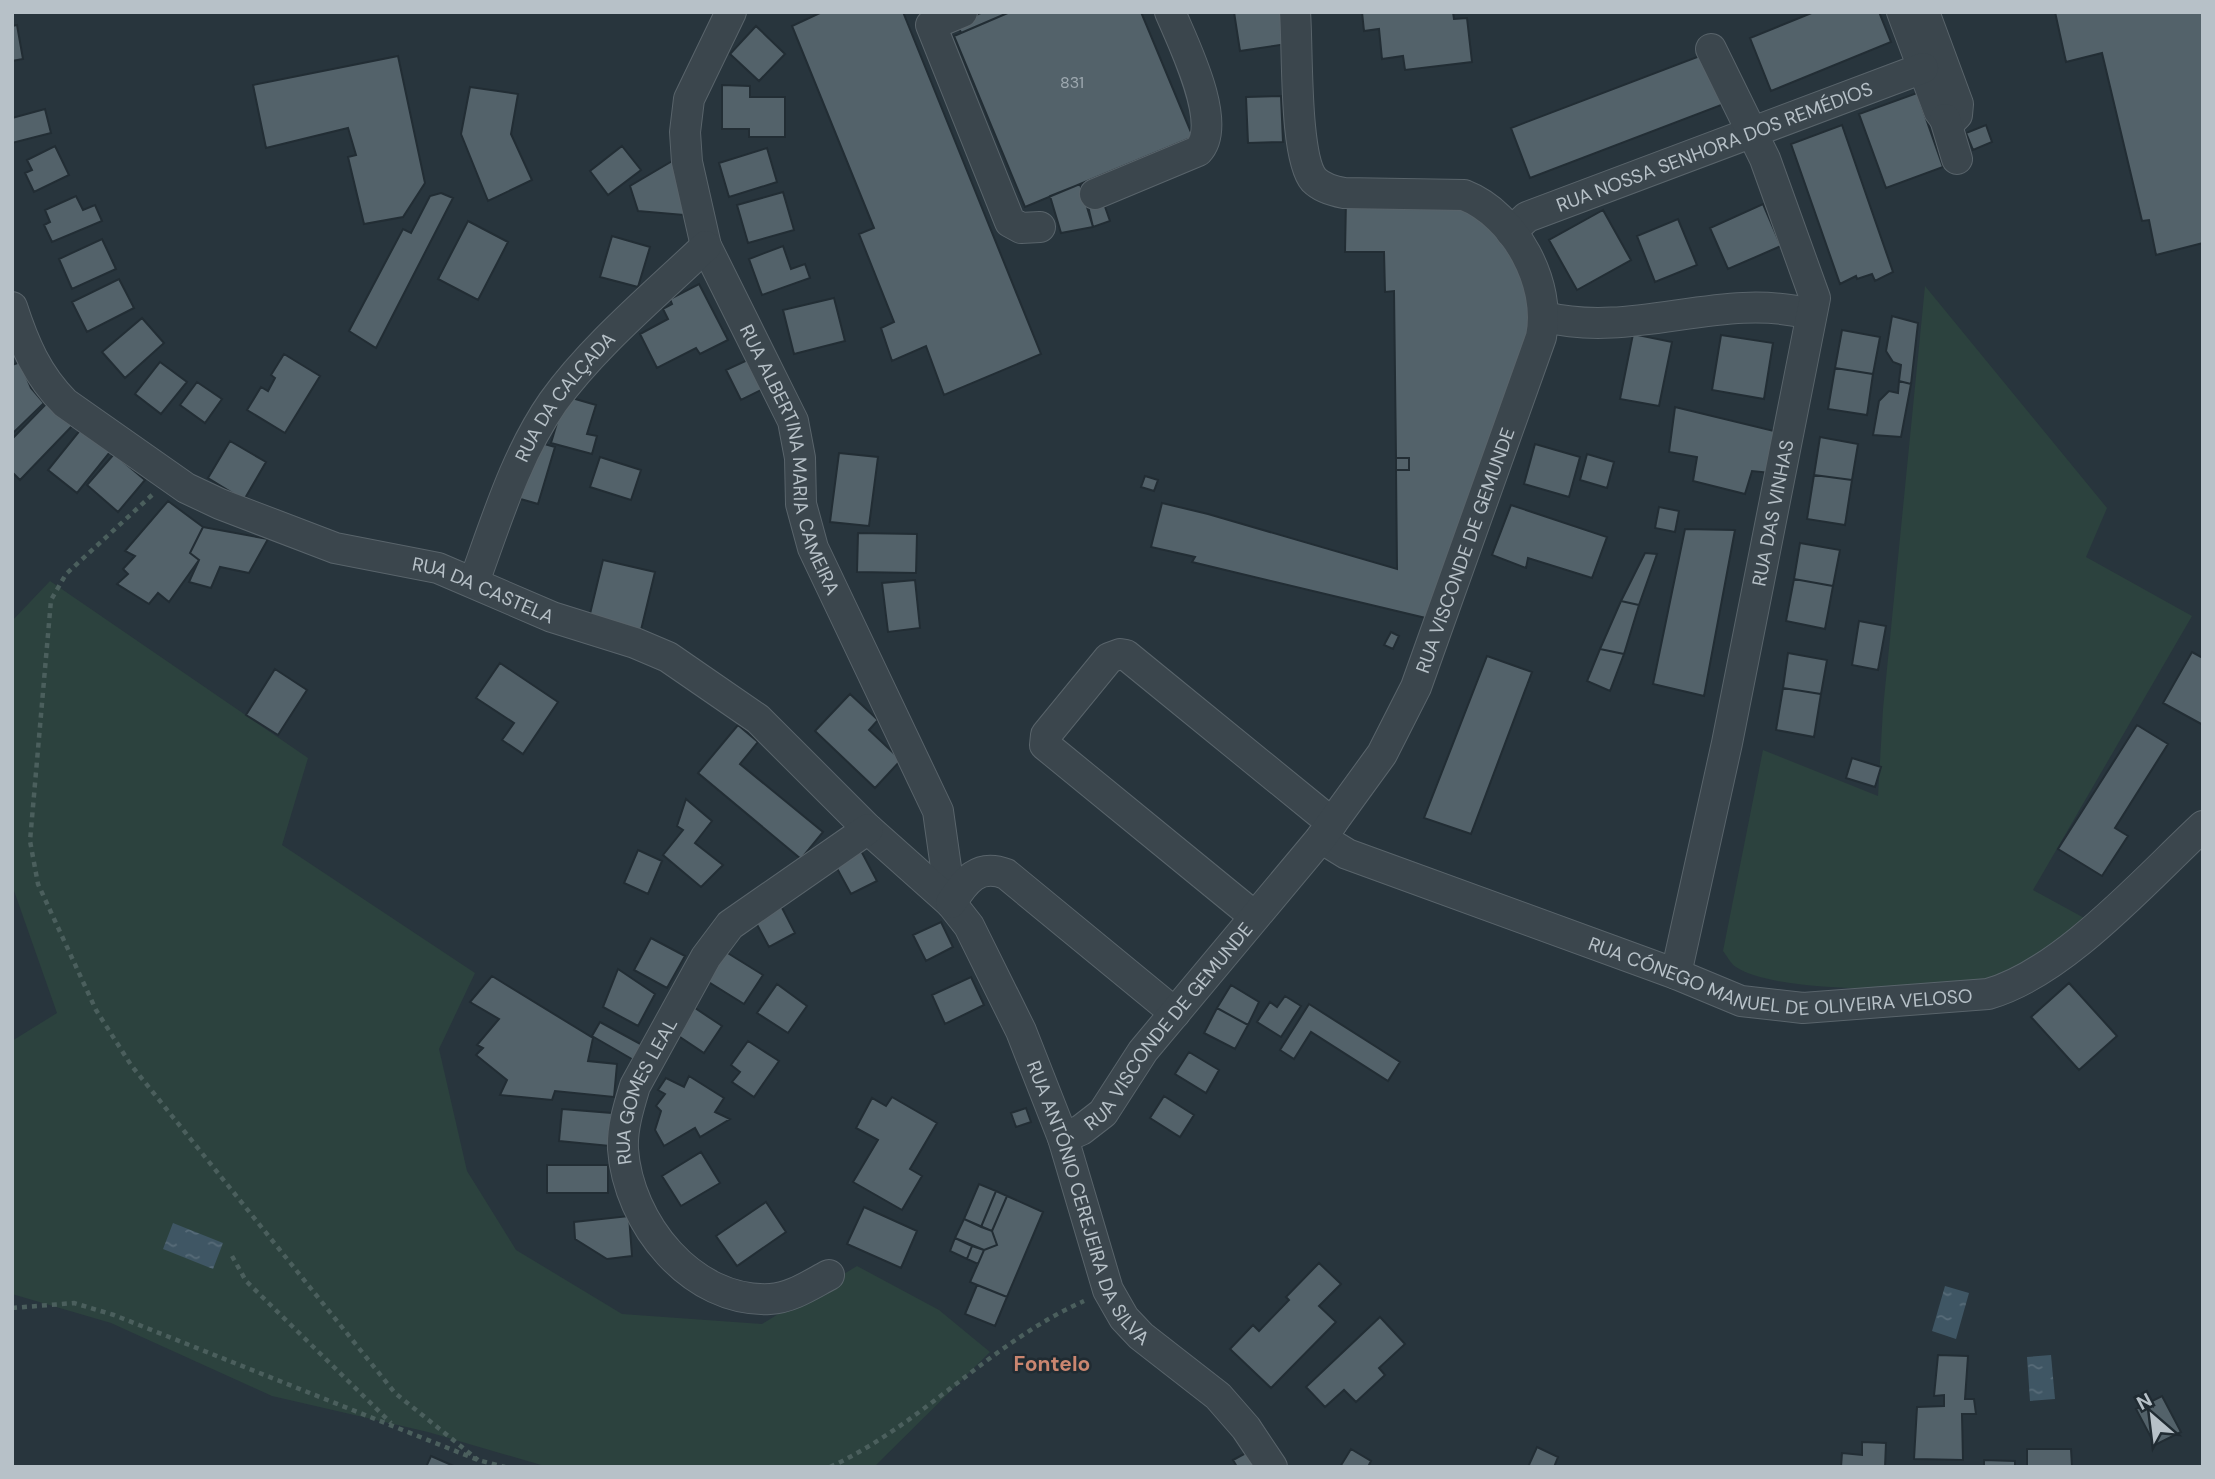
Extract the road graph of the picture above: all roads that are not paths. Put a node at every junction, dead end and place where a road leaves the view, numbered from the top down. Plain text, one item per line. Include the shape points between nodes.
1 (731, 12) edge
2 (962, 12) edge
3 (1170, 12) edge
4 (1295, 12) edge
5 (1902, 12) edge
6 (1924, 12) edge
7 (1711, 49) dead end
8 (1923, 68) junction
9 (1945, 119) junction
10 (1750, 131) junction
11 (1957, 159) dead end
12 (1095, 194) dead end
13 (1040, 227) dead end
14 (1511, 232) junction
15 (706, 246) junction
16 (12, 307) edge
17 (1811, 313) junction
18 (1545, 317) junction
19 (474, 582) junction
20 (2203, 826) edge
21 (868, 829) junction
22 (1326, 830) junction
23 (951, 903) junction
24 (1254, 916) junction
25 (1676, 974) junction
26 (1175, 1013) junction
27 (1063, 1138) junction
28 (829, 1275) dead end
29 (1272, 1467) edge

1 - 15 street, RUA ALBERTINA MARIA CAMEIRA via 689,99 685,132
2 - 13 street via 931,25 1010,222 1021,228
3 - 12 street via 1194,70 1208,127 1206,139 1198,151
4 - 14 street, RUA VISCONDE DE GEMUNDE via 1301,142 1314,180 1344,194 1464,195 1482,202
5 - 8 street
6 - 9 street via 1958,104 1957,115
7 - 10 street, RUA DAS VINHAS
8 - 9 street
8 - 10 street, RUA NOSSA SENHORA DOS REMÉDIOS
9 - 11 street
10 - 14 street, RUA NOSSA SENHORA DOS REMÉDIOS via 1527,218
10 - 17 street, RUA DAS VINHAS via 1813,287
14 - 18 street, RUA VISCONDE DE GEMUNDE via 1537,280
15 - 19 street, RUA DA CALÇADA via 628,321 553,403 503,502
15 - 23 street, RUA ALBERTINA MARIA CAMEIRA via 788,406 800,458 801,504 813,548 937,811
16 - 19 street, RUA DA CASTELA via 27,349 50,388 170,477 220,504 335,548 438,568
17 - 18 street via 1744,305 1615,325
17 - 25 street, RUA DAS VINHAS via 1727,743
18 - 22 street, RUA VISCONDE DE GEMUNDE via 1502,453 1416,687 1382,754
19 - 21 street, RUA DA CASTELA via 552,617 668,657 758,719
20 - 25 street, RUA CÓNEGO MANUEL DE OLIVEIRA VELOSO via 2072,947 2013,987 1988,994 1912,1001 1785,1007 1741,1001
21 - 23 street, RUA DA CASTELA
21 - 28 street, RUA GOMES LEAL via 745,912 717,940 635,1086 623,1148 638,1206 651,1229 667,1252 715,1290 741,1298 772,1299
22 - 24 street, RUA VISCONDE DE GEMUNDE
22 - 24 street, RUA CÓNEGO MANUEL DE OLIVEIRA VELOSO via 1126,655 1109,658 1046,735 1045,745
22 - 25 street, RUA CÓNEGO MANUEL DE OLIVEIRA VELOSO via 1347,854
23 - 26 street via 978,872 988,869 1006,874
23 - 27 street, RUA ANTÓNIO CEREJEIRA DA SILVA via 985,953
24 - 26 street, RUA VISCONDE DE GEMUNDE
26 - 27 street, RUA VISCONDE DE GEMUNDE via 1143,1051 1102,1114
27 - 29 street, RUA ANTÓNIO CEREJEIRA DA SILVA via 1108,1290 1124,1318 1218,1396

